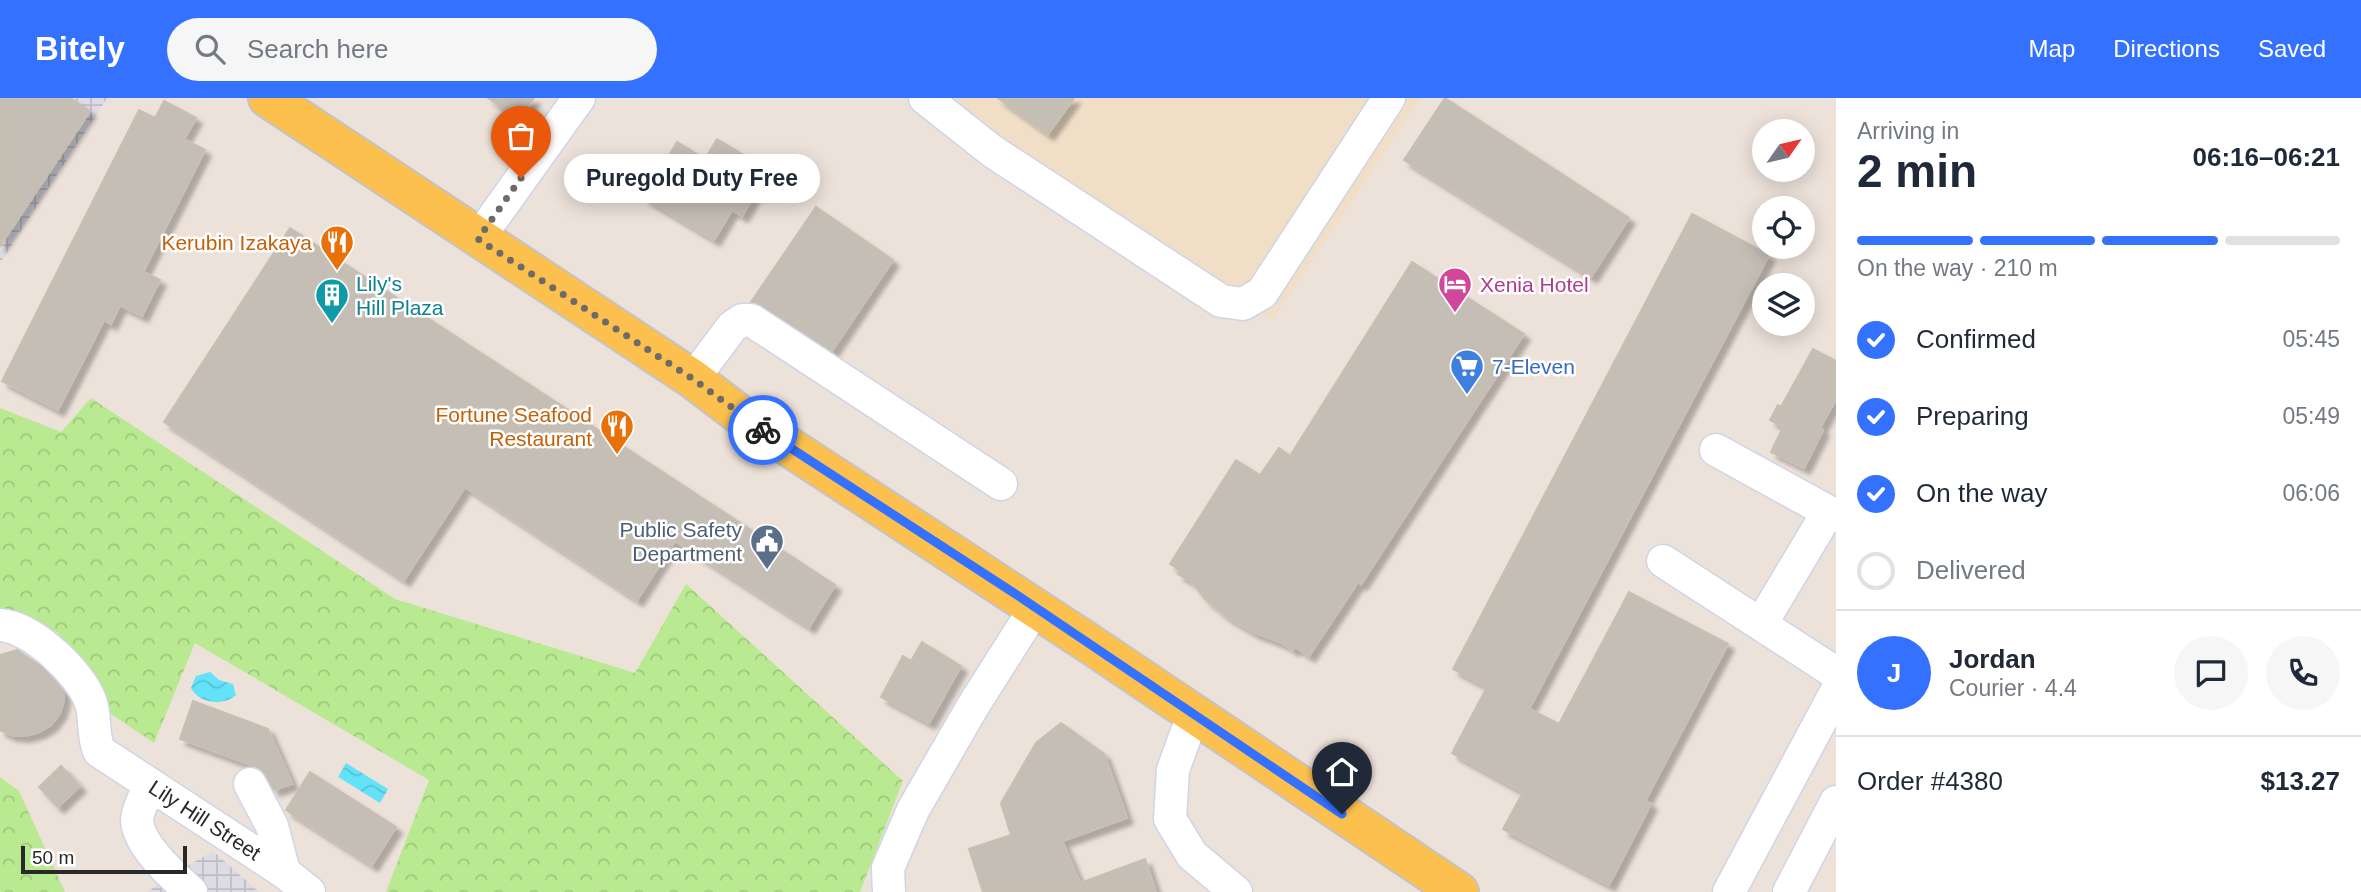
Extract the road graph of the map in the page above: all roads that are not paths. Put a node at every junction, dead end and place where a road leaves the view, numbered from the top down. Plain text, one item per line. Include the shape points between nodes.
1 (268, 98) edge
2 (579, 98) edge
3 (925, 98) edge
4 (1389, 98) edge
5 (478, 239) junction
6 (693, 379) junction
7 (1716, 450) dead end
8 (1001, 484) dead end
9 (1832, 514) edge
10 (1662, 561) dead end
11 (1035, 608) junction
12 (1761, 624) junction
13 (0, 625) edge
14 (1836, 673) edge
15 (1836, 692) edge
16 (1193, 715) junction
17 (150, 784) junction
18 (250, 784) dead end
19 (1836, 802) edge
20 (284, 872) junction
21 (1793, 891) edge
22 (191, 892) edge
23 (309, 892) edge
24 (889, 892) edge
25 (1236, 892) edge
26 (1459, 892) edge
27 (1729, 892) edge

1 - 5 main road
2 - 5 street
3 - 4 street via 992,151 1221,301 1243,304 1262,293
5 - 6 main road
6 - 8 street via 732,327 751,320
6 - 11 main road
7 - 9 street
9 - 12 street
10 - 12 street
11 - 16 main road
11 - 24 street via 913,810 888,868
12 - 14 street
13 - 17 street, Lily Hill Street via 13,626 47,647 77,680 91,704 99,751
15 - 27 street
16 - 25 street via 1173,770 1170,819 1192,855
16 - 26 main road
17 - 20 street, Lily Hill Street
17 - 22 street via 137,820 144,840
18 - 20 street via 272,826
19 - 21 street
20 - 23 street, Lily Hill Street

